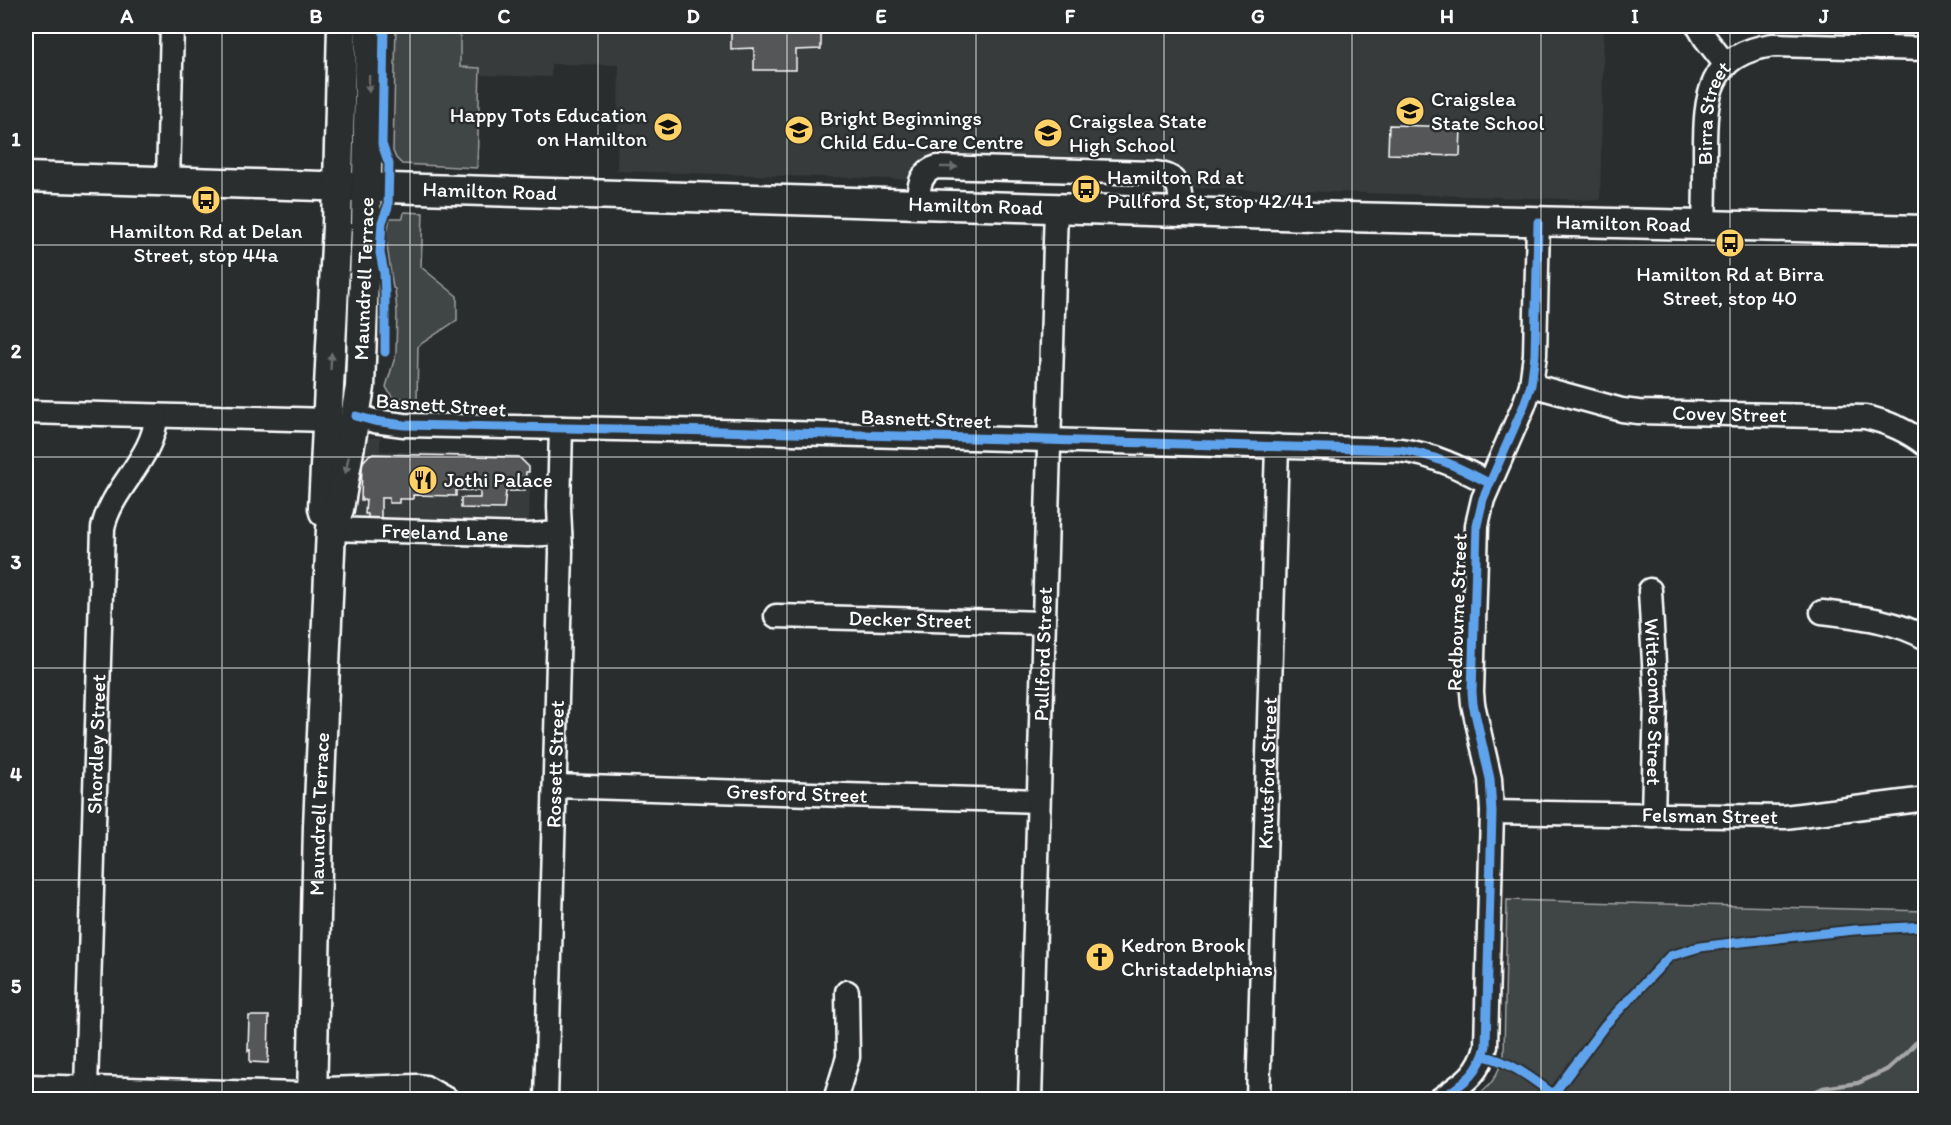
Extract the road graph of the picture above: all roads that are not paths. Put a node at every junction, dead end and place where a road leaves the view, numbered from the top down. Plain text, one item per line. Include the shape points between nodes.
1 (172, 26) edge
2 (342, 26) edge
3 (370, 26) edge
4 (1698, 26) edge
5 (1881, 26) edge
6 (1880, 48) junction
7 (1926, 49) edge
8 (1726, 65) junction
9 (26, 177) edge
10 (168, 182) junction
11 (338, 187) junction
12 (367, 187) junction
13 (917, 204) junction
14 (1056, 208) junction
15 (1181, 212) junction
16 (1538, 222) junction
17 (1704, 224) junction
18 (1926, 230) edge
19 (1531, 385) junction
20 (26, 412) edge
21 (156, 416) junction
22 (342, 418) junction
23 (561, 428) junction
24 (1922, 436) edge
25 (1049, 441) junction
26 (1277, 446) junction
27 (1489, 483) junction
28 (331, 529) junction
29 (560, 533) junction
30 (1650, 590) dead end
31 (1822, 612) dead end
32 (776, 616) dead end
33 (1043, 623) junction
34 (1926, 638) edge
35 (555, 786) junction
36 (1926, 799) edge
37 (1038, 801) junction
38 (1492, 812) junction
39 (1653, 815) junction
40 (847, 992) dead end
41 (26, 1086) edge
42 (86, 1088) junction
43 (312, 1095) edge
44 (448, 1100) edge
45 (546, 1100) edge
46 (835, 1100) edge
47 (1030, 1100) edge
48 (1258, 1100) edge
49 (1439, 1100) edge

1 - 10 street
2 - 11 main road, Maundrell Terrace
3 -> 12 main road, Maundrell Terrace
4 - 8 street
5 - 6 street
6 - 7 street, Birra Street
6 - 8 street, Birra Street via 1773,45 1740,54
8 - 17 street, Birra Street via 1714,82 1706,106
9 - 10 main road, Hamilton Road
10 - 11 main road, Hamilton Road
11 - 12 main road, Hamilton Road
22 -> 11 main road, Maundrell Terrace
12 - 13 main road, Hamilton Road
12 - 22 main road, Maundrell Terrace via 362,338
13 - 14 main road, Hamilton Road
13 -> 15 street via 922,177 937,167 1119,171 1162,174 1174,180 1180,191
14 - 15 main road, Hamilton Road
14 - 25 street, Pullford Street
15 - 16 main road, Hamilton Road
16 - 17 main road, Hamilton Road
16 - 19 street, Redbourne Street
17 - 18 main road, Hamilton Road
19 - 24 street, Covey Street via 1622,410 1865,417
19 - 27 street, Redbourne Street
20 - 21 street, Basnett Street
21 - 22 street, Basnett Street
21 - 42 street, Shordley Street via 153,435 111,504 103,528
22 - 23 street, Basnett Street via 404,425
22 - 28 main road, Maundrell Terrace via 323,508
23 - 25 street, Basnett Street
23 - 29 street, Rossett Street
25 - 26 street, Basnett Street
25 - 33 street, Pullford Street
26 - 27 street, Basnett Street via 1415,452 1438,458
26 - 48 street, Knutsford Street
27 - 38 street, Redbourne Street via 1478,525 1472,692 1490,779
28 - 29 street, Freeland Lane
28 - 43 main road, Maundrell Terrace via 318,826
29 - 35 street, Rossett Street
30 - 39 street, Wittacombe Street via 1656,700
31 - 34 street via 1893,623
32 - 33 street, Decker Street
33 - 37 street, Pullford Street
35 - 37 street, Gresford Street
35 - 45 street, Rossett Street
36 - 39 street, Felsman Street via 1785,817
37 - 47 street, Pullford Street
38 - 39 street, Felsman Street
38 - 49 street, Redbourne Street via 1486,1046 1473,1075
40 - 46 street via 848,1057
41 - 42 street
42 - 43 street
43 - 44 street via 334,1088 417,1086

